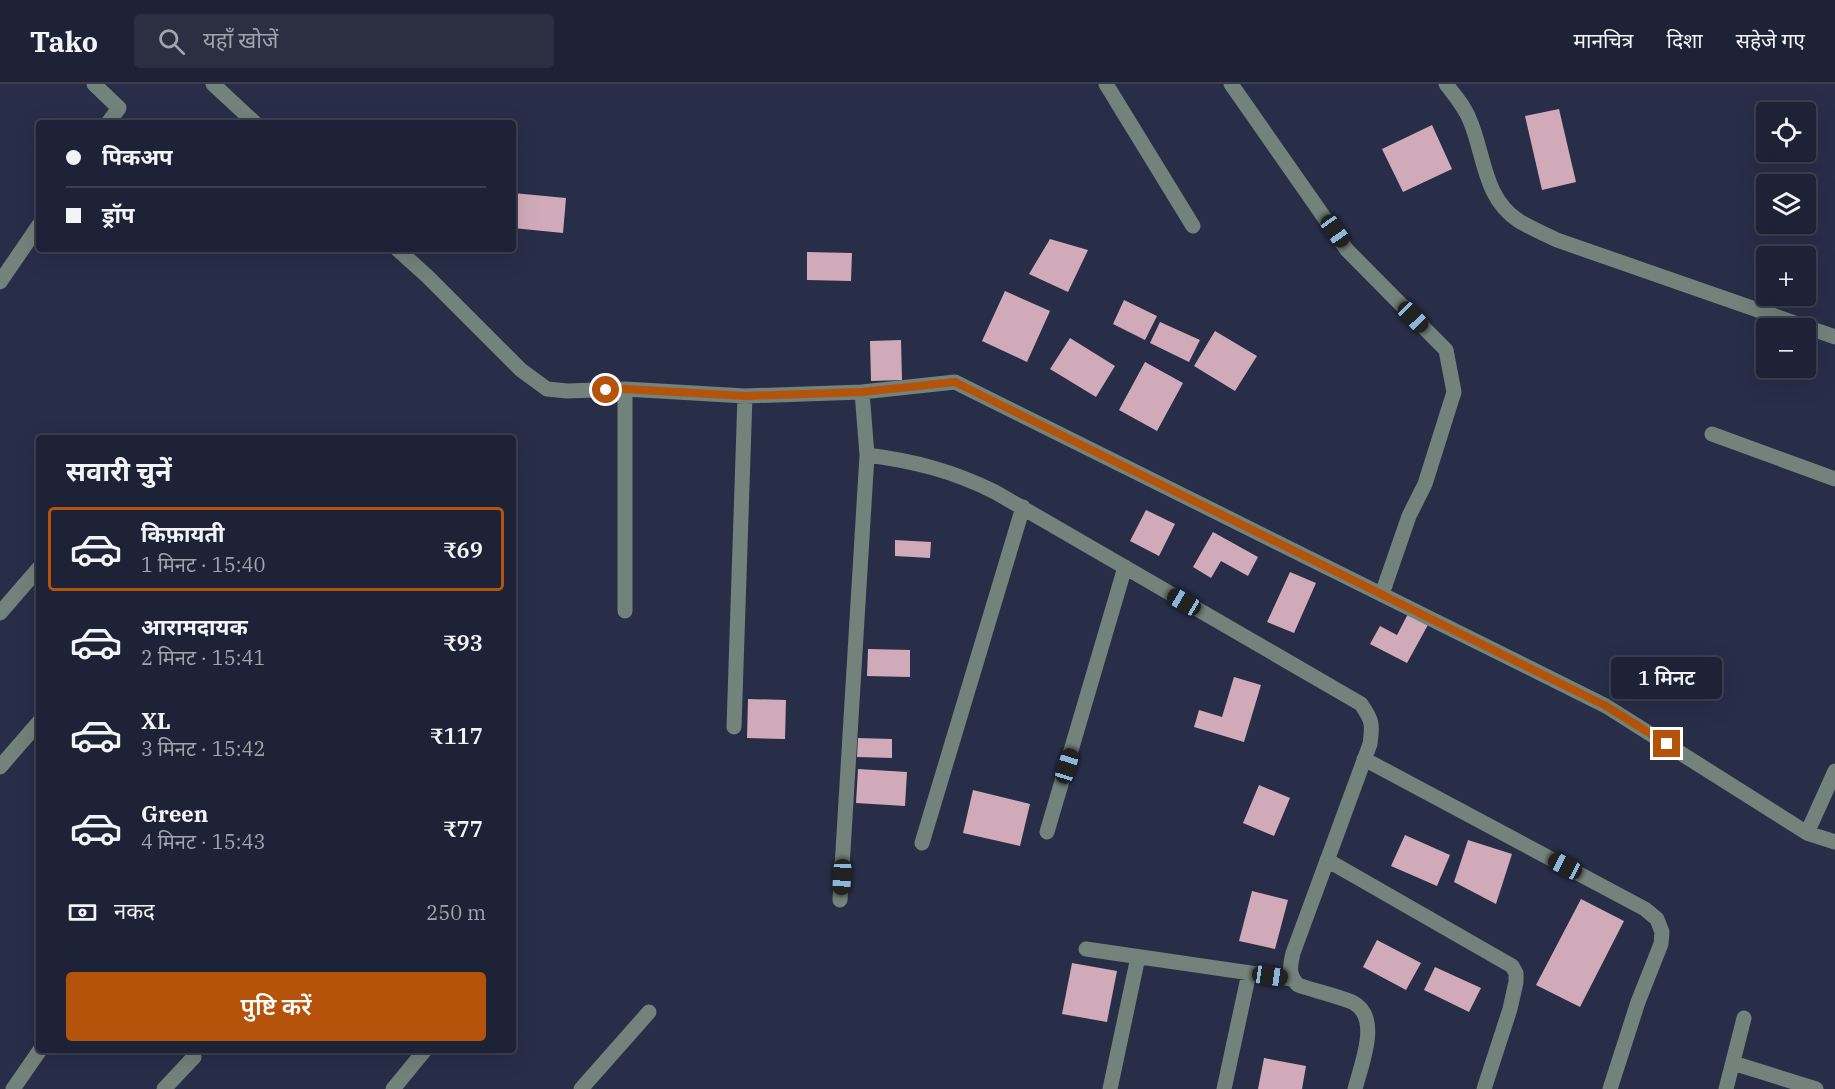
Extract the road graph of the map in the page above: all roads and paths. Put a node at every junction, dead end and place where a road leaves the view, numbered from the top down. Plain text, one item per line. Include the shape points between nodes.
1 (94, 84) edge
2 (213, 84) edge
3 (1106, 84) edge
4 (1231, 84) edge
5 (1446, 84) edge
6 (110, 120) edge
7 (252, 120) edge
8 (1193, 226) dead end
9 (36, 229) edge
10 (400, 252) edge
11 (0, 282) edge
12 (1835, 337) edge
13 (625, 389) junction
14 (862, 392) junction
15 (745, 396) junction
16 (1713, 434) dead end
17 (867, 455) junction
18 (1835, 479) edge
19 (1023, 507) junction
20 (1125, 567) junction
21 (36, 571) edge
22 (1382, 594) junction
23 (625, 611) dead end
24 (0, 613) edge
25 (36, 725) edge
26 (734, 726) dead end
27 (1364, 759) junction
28 (0, 767) edge
29 (1835, 771) edge
30 (1047, 832) dead end
31 (1807, 833) junction
32 (1835, 842) edge
33 (922, 843) dead end
34 (1327, 860) junction
35 (840, 900) dead end
36 (1086, 949) dead end
37 (1138, 957) junction
38 (1249, 973) junction
39 (1292, 979) junction
40 (649, 1012) dead end
41 (1744, 1018) dead end
42 (38, 1053) edge
43 (423, 1053) edge
44 (194, 1057) dead end
45 (1733, 1064) junction
46 (13, 1089) edge
47 (164, 1089) edge
48 (393, 1089) edge
49 (581, 1089) edge
50 (1110, 1089) edge
51 (1224, 1089) edge
52 (1355, 1089) edge
53 (1484, 1089) edge
54 (1610, 1089) edge
55 (1726, 1089) edge
56 (1816, 1089) edge

1 - 6 street via 119,108
2 - 7 street
3 - 8 street
4 - 22 street via 1347,250 1446,350 1454,392 1425,484 1409,516
5 - 12 street via 1471,122 1491,192 1518,221 1557,240
9 - 11 street
10 - 13 street via 540,385 567,391
13 - 15 street
13 - 23 street
14 - 15 street
14 - 17 street
14 - 22 street via 955,382
15 - 26 street
16 - 18 street
17 - 19 street via 950,471
17 - 35 street
19 - 20 street
19 - 33 street
20 - 27 street via 1361,704 1372,728
20 - 30 street
21 - 24 street
22 - 31 street via 1606,706
25 - 28 street
27 - 34 street
27 - 54 street via 1645,909 1657,919 1661,944
29 - 31 street
31 - 32 street
34 - 39 street via 1293,953
34 - 53 street via 1512,966 1516,973 1514,991
36 - 37 street
37 - 38 street
37 - 50 street
38 - 39 street
38 - 51 street
39 - 52 street via 1298,985 1352,1002 1367,1018 1368,1032
40 - 49 street
41 - 45 street
42 - 46 street
43 - 48 street
44 - 47 street
45 - 55 street
45 - 56 street

